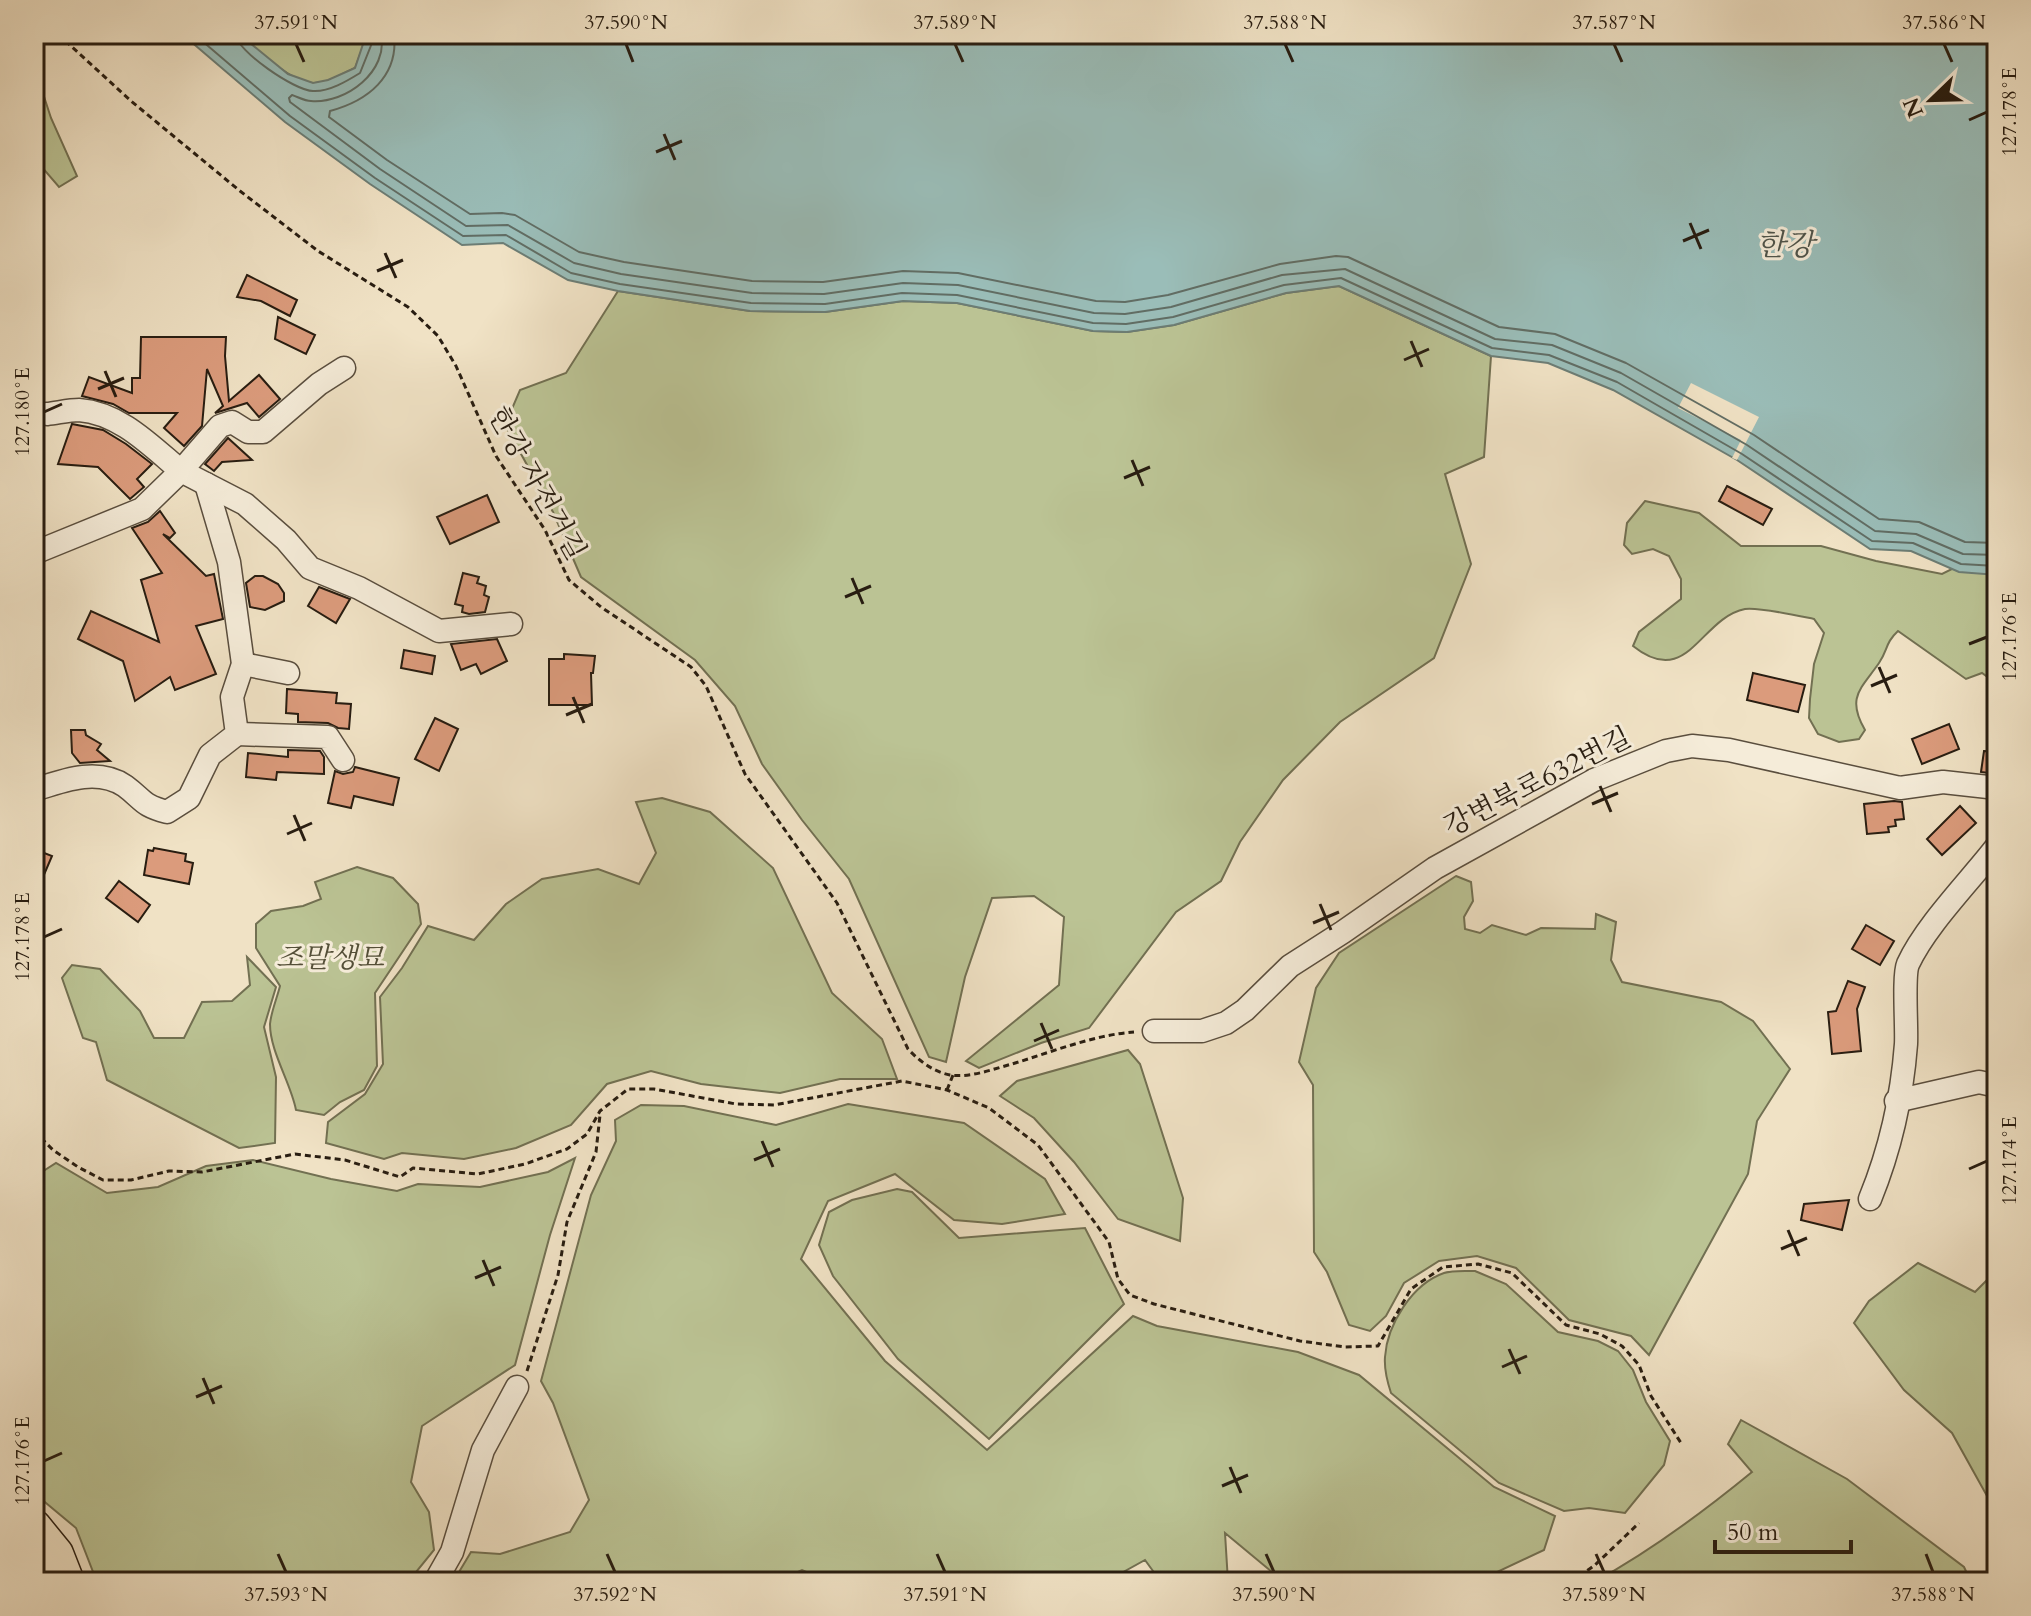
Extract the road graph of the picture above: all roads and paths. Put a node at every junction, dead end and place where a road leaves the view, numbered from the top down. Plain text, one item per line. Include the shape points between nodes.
1 (58, 34) edge
2 (344, 368) dead end
3 (47, 414) dead end
4 (181, 471) junction
5 (206, 484) junction
6 (34, 553) edge
7 (511, 624) dead end
8 (243, 664) junction
9 (288, 673) dead end
10 (237, 734) junction
11 (343, 760) dead end
12 (1997, 788) edge
13 (34, 790) edge
14 (1997, 846) edge
15 (1154, 1031) joint
16 (953, 1075) junction
17 (1997, 1086) edge
18 (947, 1090) junction
19 (1896, 1101) junction
20 (600, 1111) junction
21 (34, 1131) edge
22 (1870, 1199) dead end
23 (517, 1387) joint
24 (1681, 1443) dead end
25 (1639, 1523) dead end
26 (34, 1527) edge
27 (67, 1582) edge
28 (435, 1582) edge
29 (1494, 1582) edge
30 (1510, 1582) edge
31 (1571, 1582) edge

1 - 16 path, 한강 자전거길 via 240,191 318,251 408,307 438,336 496,456 545,530 569,580 699,676 745,774 837,903 908,1049
2 - 4 street via 263,432 248,432 232,422 220,426
3 - 4 street via 79,410 112,418
4 - 5 street
4 - 6 street via 142,509
5 - 7 street via 245,504 310,568 439,631
5 - 8 street via 229,562
8 - 9 street
8 - 10 street via 232,697
10 - 11 street via 328,737
10 - 13 street via 210,755 189,798 167,812 148,807 123,784 97,776
12 - 15 street, 강변북로632번길 via 1943,782 1900,788 1729,750 1692,746 1666,751 1594,780 1435,868 1290,966 1226,1023 1202,1031
14 - 19 street via 1906,967 1906,1042
15 - 16 path via 1110,1035 980,1073
16 - 18 path
17 - 19 street via 1979,1082
18 - 20 path via 902,1081 774,1105 628,1089
18 - 24 path via 989,1108 1038,1145 1109,1242 1118,1279 1130,1295 1300,1341 1378,1346 1411,1289 1443,1267 1478,1264 1512,1273 1566,1325 1622,1346 1639,1365 1651,1396
19 - 22 street via 1887,1155
20 - 21 path via 577,1142 525,1164 478,1174 413,1168 400,1177 345,1160 295,1154 202,1172 103,1180 65,1159
20 - 23 path via 596,1152 567,1222 558,1275 530,1367
23 - 28 street via 483,1450 452,1552
25 - 31 path
26 - 27 highway via 56,1554
29 - 30 path

